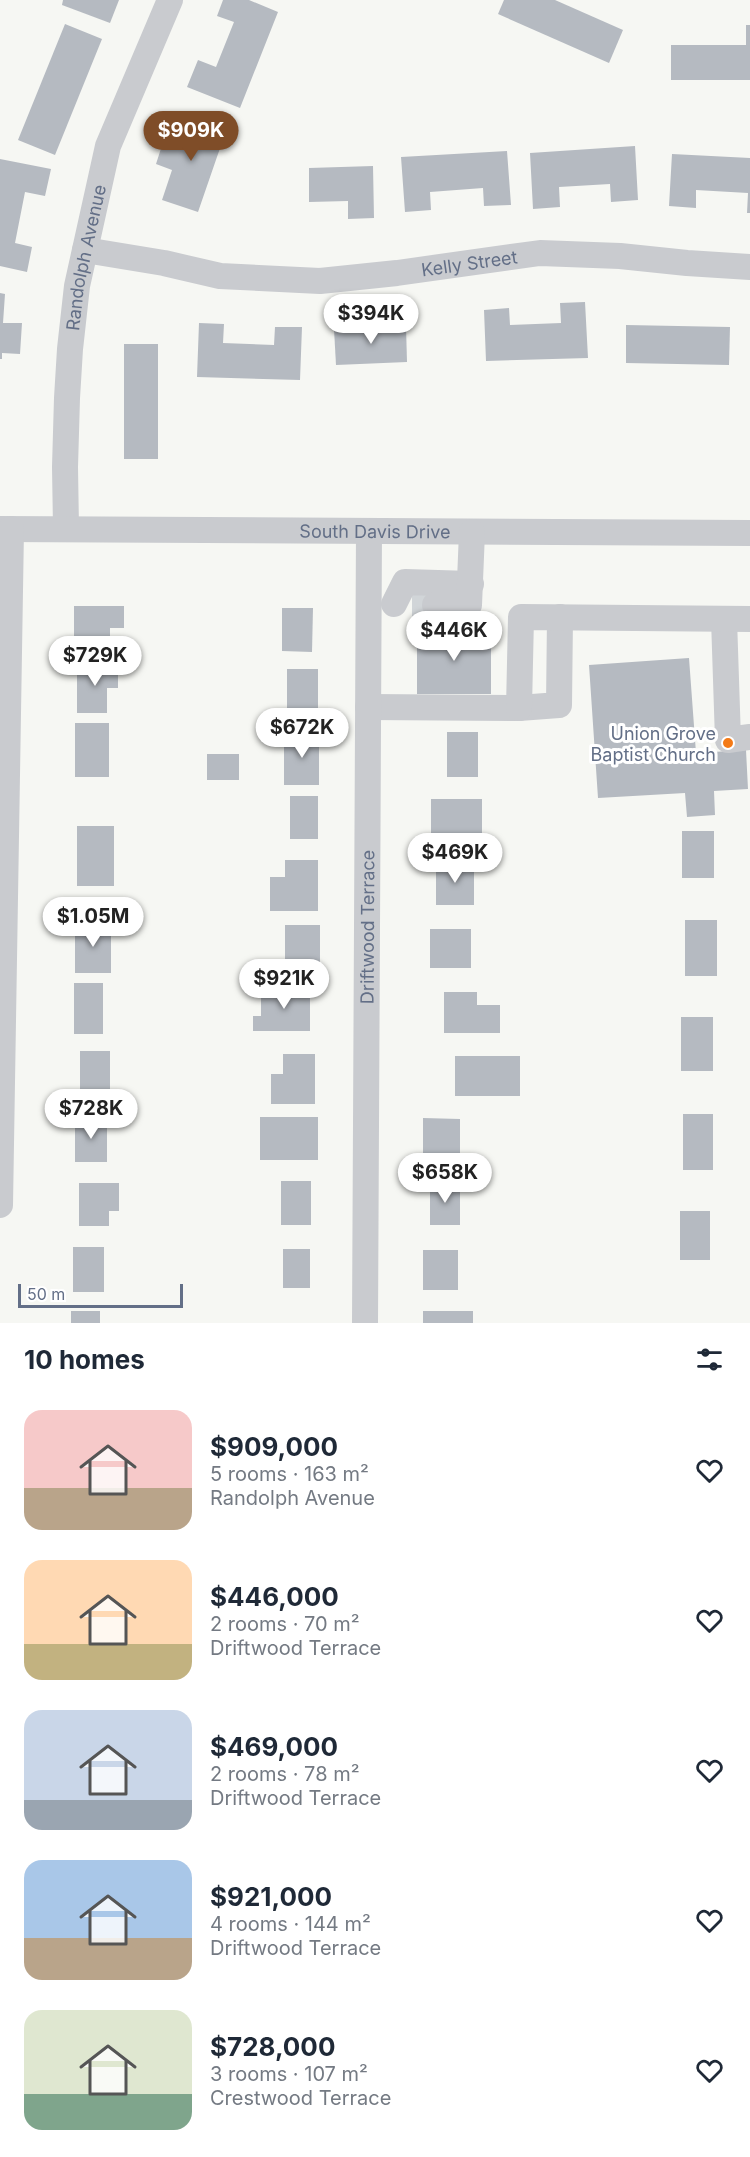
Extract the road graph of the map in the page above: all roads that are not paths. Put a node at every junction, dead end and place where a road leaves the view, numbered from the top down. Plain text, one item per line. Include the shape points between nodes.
1 (171, 0) edge
2 (85, 250) junction
3 (750, 267) edge
4 (66, 528) junction
5 (5, 529) edge
6 (369, 531) junction
7 (472, 532) junction
8 (750, 533) edge
9 (471, 584) junction
10 (369, 604) junction
11 (414, 605) junction
12 (560, 617) junction
13 (724, 619) junction
14 (750, 620) edge
15 (368, 707) junction
16 (519, 708) junction
17 (739, 739) edge
18 (0, 1205) edge
19 (365, 1323) edge

1 - 2 street, Randolph Avenue via 108,146
2 - 3 street, Kelly Street via 220,276 320,281 540,253
2 - 4 street, Randolph Avenue via 70,349
4 - 5 street, South Davis Drive
4 - 6 street, South Davis Drive
5 - 18 street
6 - 7 street, South Davis Drive
6 - 10 street, Driftwood Terrace
7 - 8 street, South Davis Drive
7 - 9 street
9 - 11 street via 469,605
9 - 11 street via 405,582
10 - 11 street
10 - 15 street, Driftwood Terrace
12 - 13 street
12 - 16 street via 559,705
12 - 16 street via 521,617
13 - 14 street
13 - 17 street
15 - 16 street
15 - 19 street, Driftwood Terrace

